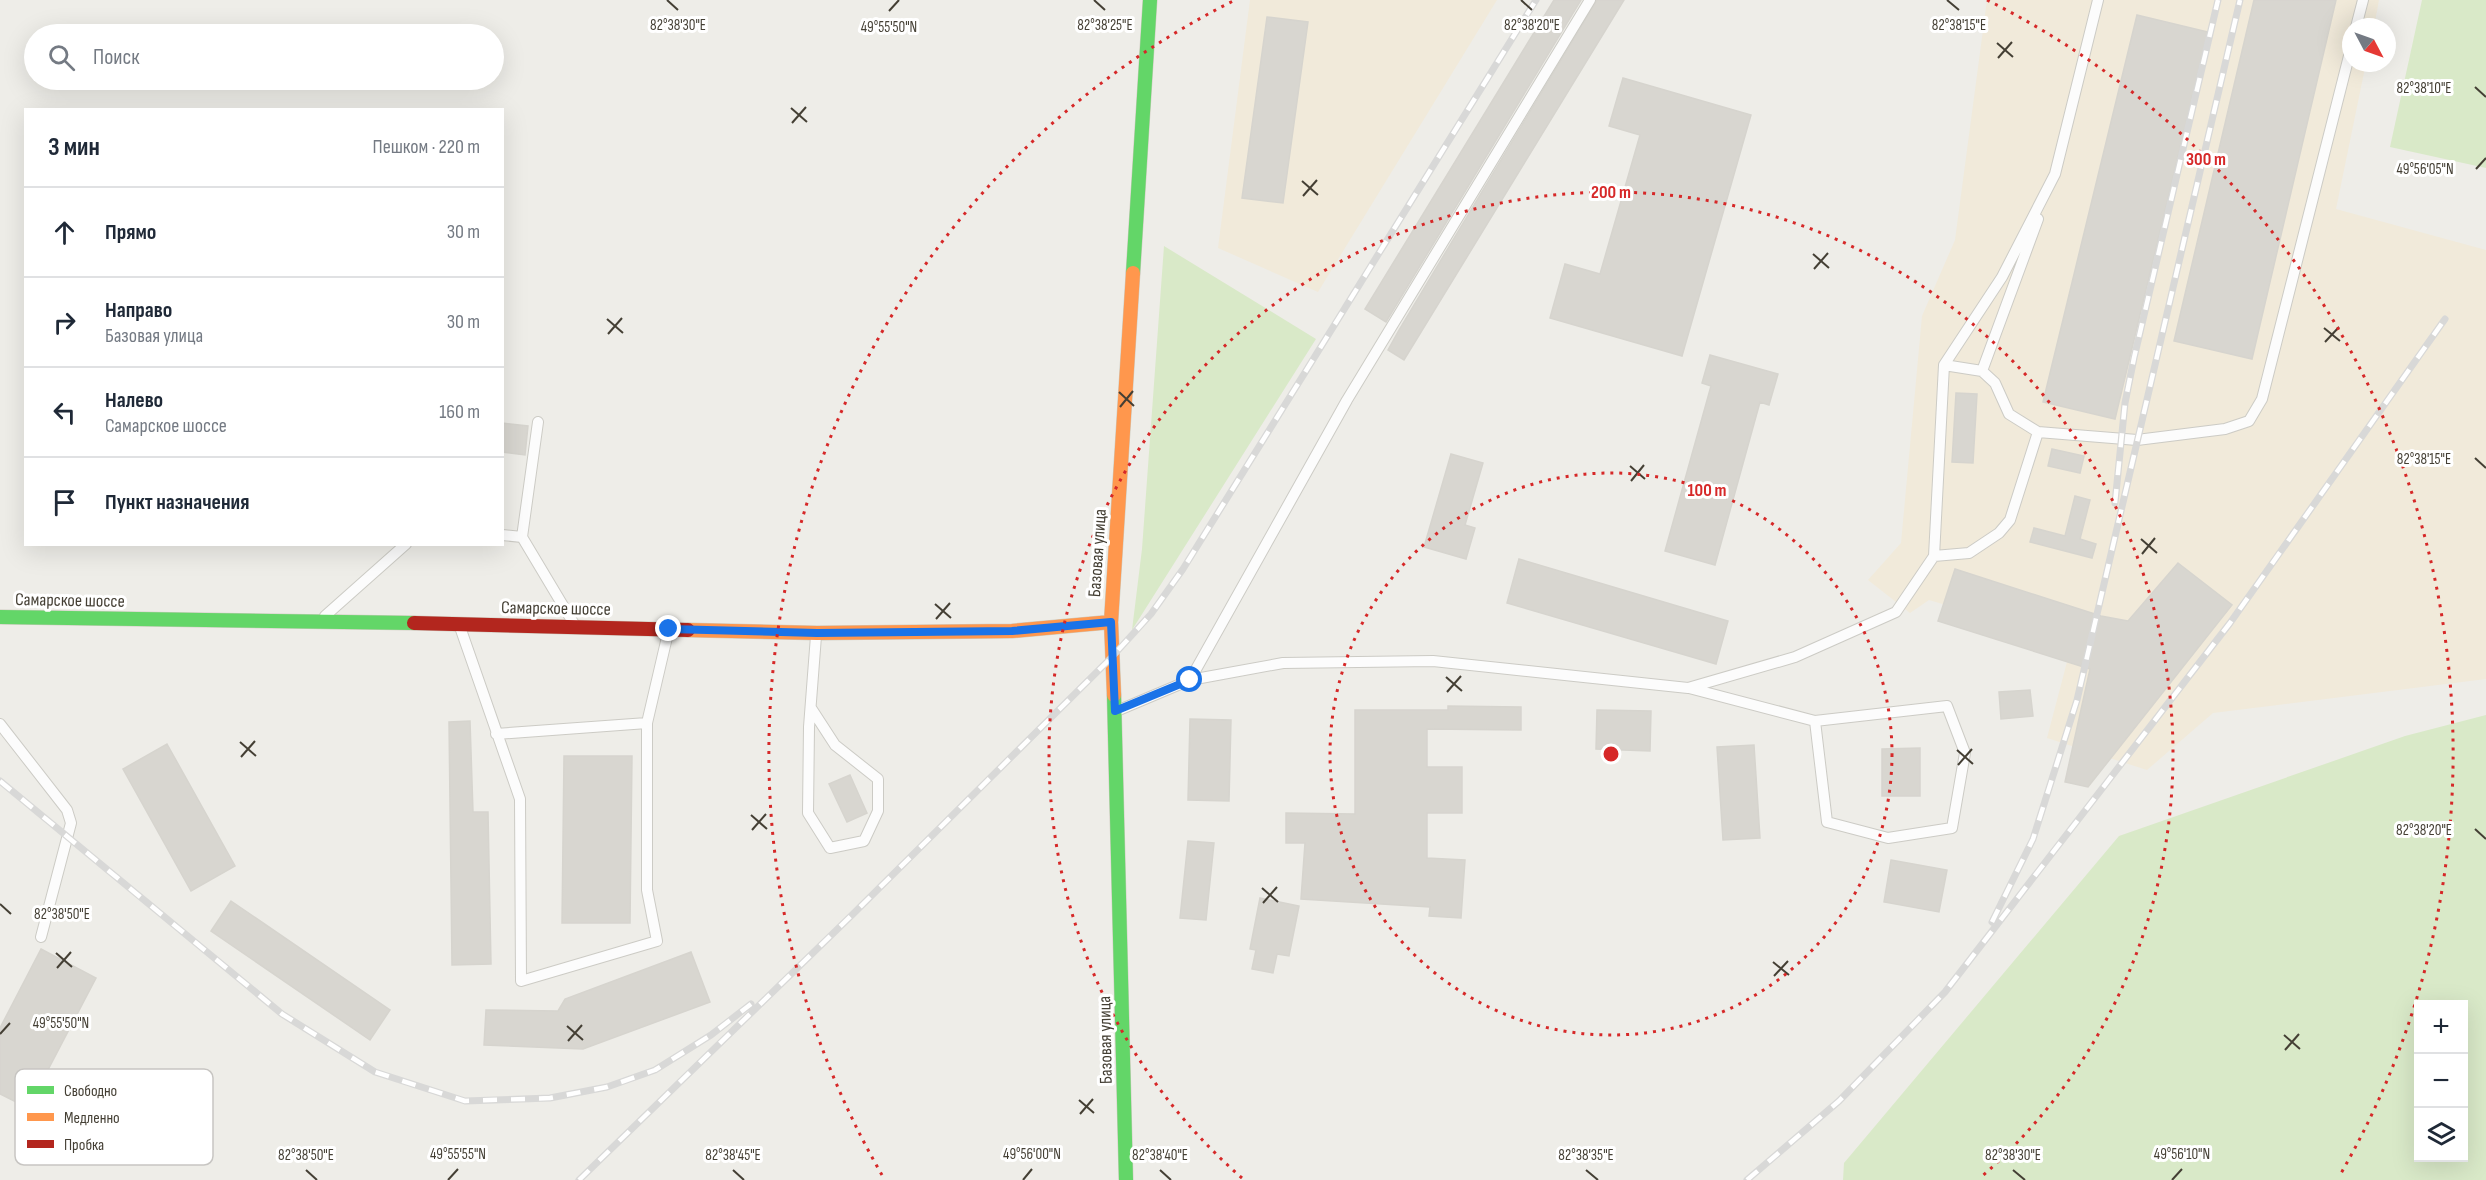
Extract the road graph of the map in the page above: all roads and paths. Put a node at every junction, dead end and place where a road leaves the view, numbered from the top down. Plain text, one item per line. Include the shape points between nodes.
1 (1150, 0) edge
2 (1590, 0) edge
3 (2098, 0) edge
4 (2363, 0) edge
5 (2358, 18) edge
6 (2345, 72) edge
7 (2055, 174) junction
8 (1944, 365) junction
9 (1982, 371) junction
10 (538, 422) dead end
11 (2038, 432) junction
12 (504, 535) edge
13 (522, 537) junction
14 (403, 546) edge
15 (1934, 556) junction
16 (0, 617) edge
17 (317, 622) junction
18 (1111, 622) junction
19 (459, 624) junction
20 (576, 627) junction
21 (669, 629) junction
22 (817, 633) junction
23 (1190, 680) junction
24 (1688, 688) junction
25 (811, 708) junction
26 (1115, 711) junction
27 (1815, 721) junction
28 (647, 723) junction
29 (0, 724) edge
30 (496, 734) junction
31 (41, 937) dead end
32 (1126, 1180) edge

1 - 18 street, Базовая улица
2 - 23 lane via 1347,400
3 - 7 lane
4 - 5 lane
6 - 11 lane via 2262,399 2249,421 2225,429 2137,440
7 - 8 lane via 2002,277
7 - 9 lane
8 - 9 lane
8 - 15 lane
9 - 11 lane via 1995,383 2009,414
10 - 13 lane
11 - 15 lane via 2005,526 1970,553
12 - 13 lane
13 - 20 lane
14 - 17 lane
15 - 24 lane via 1896,612 1795,657
16 - 17 street, Самарское шоссе
17 - 19 street, Самарское шоссе
18 - 22 street, Самарское шоссе via 1012,631
18 - 26 street, Базовая улица
19 - 20 street, Самарское шоссе
19 - 30 lane
20 - 21 street, Самарское шоссе
21 - 22 street, Самарское шоссе
21 - 28 lane
22 - 25 lane
23 - 24 lane via 1284,663 1433,661
23 - 26 lane
24 - 27 lane
25 - 25 lane via 808,813 831,848 864,841 878,811 878,779 835,745
26 - 32 street, Базовая улица
27 - 27 lane via 1947,706 1965,753 1952,828 1888,838 1827,822
28 - 30 lane
28 - 30 lane via 647,890 657,941 521,981 520,799
29 - 31 lane via 67,810 70,823

